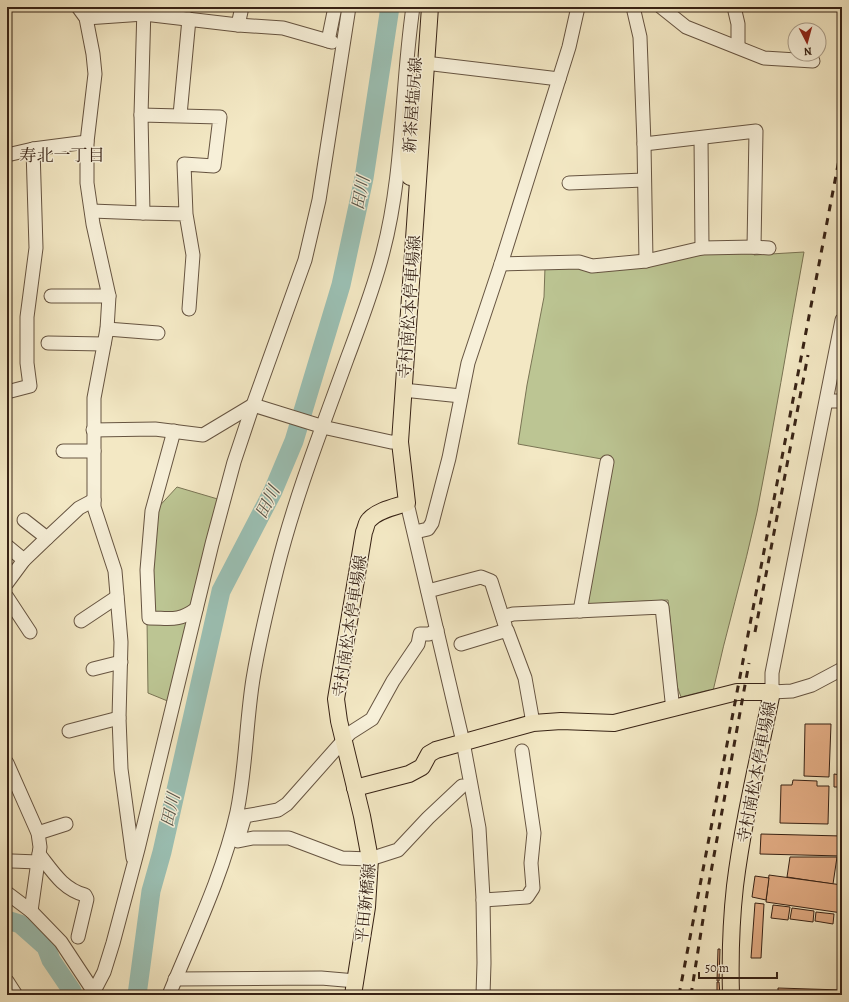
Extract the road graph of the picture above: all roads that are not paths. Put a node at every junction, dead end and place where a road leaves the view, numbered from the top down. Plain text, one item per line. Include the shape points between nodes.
1 (78, 7) edge
2 (242, 7) edge
3 (335, 7) edge
4 (342, 7) edge
5 (349, 7) edge
6 (413, 7) edge
7 (419, 7) edge
8 (430, 7) edge
9 (578, 7) edge
10 (633, 7) edge
11 (661, 7) edge
12 (734, 7) edge
13 (144, 11) edge
14 (86, 18) junction
15 (189, 19) junction
16 (238, 24) junction
17 (330, 42) junction
18 (738, 47) junction
19 (787, 59) edge
20 (339, 63) junction
21 (426, 63) junction
22 (559, 79) junction
23 (141, 114) junction
24 (180, 115) junction
25 (702, 138) junction
26 (87, 142) junction
27 (644, 144) junction
28 (33, 149) junction
29 (7, 155) edge
30 (644, 180) junction
31 (569, 183) dead end
32 (416, 202) junction
33 (92, 211) junction
34 (144, 213) junction
35 (186, 214) junction
36 (754, 247) junction
37 (702, 248) junction
38 (769, 248) dead end
39 (646, 261) junction
40 (501, 264) junction
41 (51, 296) dead end
42 (109, 296) junction
43 (189, 310) dead end
44 (842, 321) edge
45 (107, 329) junction
46 (158, 333) dead end
47 (48, 343) dead end
48 (104, 344) junction
49 (403, 390) junction
50 (7, 392) edge
51 (461, 396) junction
52 (827, 401) junction
53 (842, 401) edge
54 (254, 405) junction
55 (321, 425) junction
56 (93, 430) junction
57 (174, 431) junction
58 (400, 442) junction
59 (63, 451) dead end
60 (94, 451) junction
61 (607, 462) dead end
62 (94, 500) junction
63 (408, 503) junction
64 (24, 520) dead end
65 (415, 532) junction
66 (46, 538) junction
67 (7, 546) edge
68 (24, 560) junction
69 (7, 583) edge
70 (428, 591) junction
71 (7, 597) edge
72 (116, 597) junction
73 (196, 609) junction
74 (580, 611) junction
75 (503, 617) junction
76 (81, 621) dead end
77 (437, 630) junction
78 (507, 630) junction
79 (30, 632) dead end
80 (461, 644) dead end
81 (121, 662) junction
82 (93, 669) dead end
83 (842, 669) edge
84 (772, 692) junction
85 (674, 707) junction
86 (119, 718) junction
87 (533, 723) junction
88 (69, 731) dead end
89 (344, 739) junction
90 (463, 742) junction
91 (522, 750) dead end
92 (7, 763) edge
93 (462, 786) dead end
94 (355, 788) junction
95 (66, 824) dead end
96 (38, 833) junction
97 (238, 841) junction
98 (39, 858) junction
99 (370, 859) junction
100 (12, 861) dead end
101 (134, 863) junction
102 (218, 876) junction
103 (7, 893) edge
104 (483, 900) junction
105 (31, 911) junction
106 (78, 937) dead end
107 (175, 979) junction
108 (8, 982) edge
109 (355, 988) edge
110 (93, 993) edge
111 (16, 995) edge
112 (169, 995) edge
113 (482, 995) edge
114 (731, 995) edge

1 - 14 street
2 - 16 street
3 - 17 street
4 - 17 street via 338,30
5 - 20 street
6 - 55 street via 390,221 374,283
7 - 32 main road, 新茶屋塩尻線 via 408,153 408,166
8 - 21 main road
9 - 22 street
10 - 27 street via 640,36
11 - 18 street via 686,27
12 - 18 street via 738,24
13 - 14 street
13 - 15 street
13 - 23 street
14 - 26 street via 95,74
15 - 16 street
15 - 24 street
16 - 17 street via 283,28
17 - 20 street
18 - 19 street via 764,58
20 - 54 street via 319,200 305,260
21 - 22 street
21 - 32 main road
22 - 40 street
23 - 24 street
23 - 34 street
24 - 35 street via 220,117 214,166 184,164
25 - 27 street
25 - 36 street via 756,131
25 - 37 street
26 - 28 street
26 - 33 street via 87,184
27 - 30 street
28 - 29 street
28 - 50 street via 36,248 27,317 30,386
30 - 31 street
30 - 39 street
32 - 49 main road, 寺村南松本停車場線
33 - 34 street
33 - 42 street
34 - 35 street
35 - 43 street via 193,255
36 - 37 street
36 - 38 street
37 - 39 street
39 - 40 street via 592,266 579,262
40 - 51 street via 468,363
41 - 42 street
42 - 45 street
44 - 52 street
45 - 46 street
45 - 48 street
47 - 48 street
48 - 56 street via 94,398
49 - 51 street
49 - 58 main road, 寺村南松本停車場線
51 - 65 street via 450,458 432,523 428,529
52 - 53 street
52 - 84 street via 772,673
54 - 55 street
54 - 57 street via 203,435
54 - 73 street via 234,462
55 - 58 street
55 - 102 street via 277,567 253,679 237,812
56 - 57 street
56 - 60 street
57 - 73 street via 152,511 147,570 149,618 179,618
58 - 63 main road, 寺村南松本停車場線
59 - 60 street
60 - 62 street
61 - 74 street
62 - 66 street via 80,508
62 - 72 street via 115,571
63 - 65 street
63 - 89 main road, 寺村南松本停車場線 via 376,514 368,521 364,532 336,699
64 - 66 street
65 - 70 street
66 - 68 street
67 - 68 street
68 - 69 street
70 - 75 street via 481,577 491,581
70 - 77 street
71 - 79 street
72 - 76 street
72 - 81 street
73 - 101 street
74 - 75 street via 513,614
74 - 85 street via 662,607
75 - 78 street
77 - 89 street via 429,634 420,634 418,644 372,719
77 - 90 street
78 - 80 street
78 - 87 street via 525,678
81 - 82 street
81 - 86 street
83 - 84 street via 812,686
84 - 85 main road, 寺村南松本停車場線 via 738,692
84 - 114 main road, 寺村南松本停車場線 via 735,888
85 - 87 main road, 寺村南松本停車場線 via 614,723
86 - 88 street
86 - 101 street via 121,769
87 - 90 main road, 寺村南松本停車場線
89 - 94 main road, 寺村南松本停車場線
89 - 97 street via 287,804 278,810 245,816
90 - 94 main road, 寺村南松本停車場線 via 429,754 422,767 409,774
90 - 104 street via 479,828
91 - 104 street via 534,833 531,863 533,888 527,897
92 - 96 street
93 - 99 street via 398,850
94 - 99 main road, 平田新橋線
95 - 96 street
96 - 98 street
97 - 99 street via 253,838 289,838 342,858
97 - 102 street via 227,872
98 - 100 street
98 - 105 street
98 - 106 street via 66,886 85,895 87,899
99 - 109 main road, 平田新橋線 via 370,885
101 - 110 street via 104,972
102 - 107 street
103 - 105 street
104 - 113 street
105 - 110 street via 61,942
107 - 109 street via 321,978
107 - 112 street
108 - 111 street

